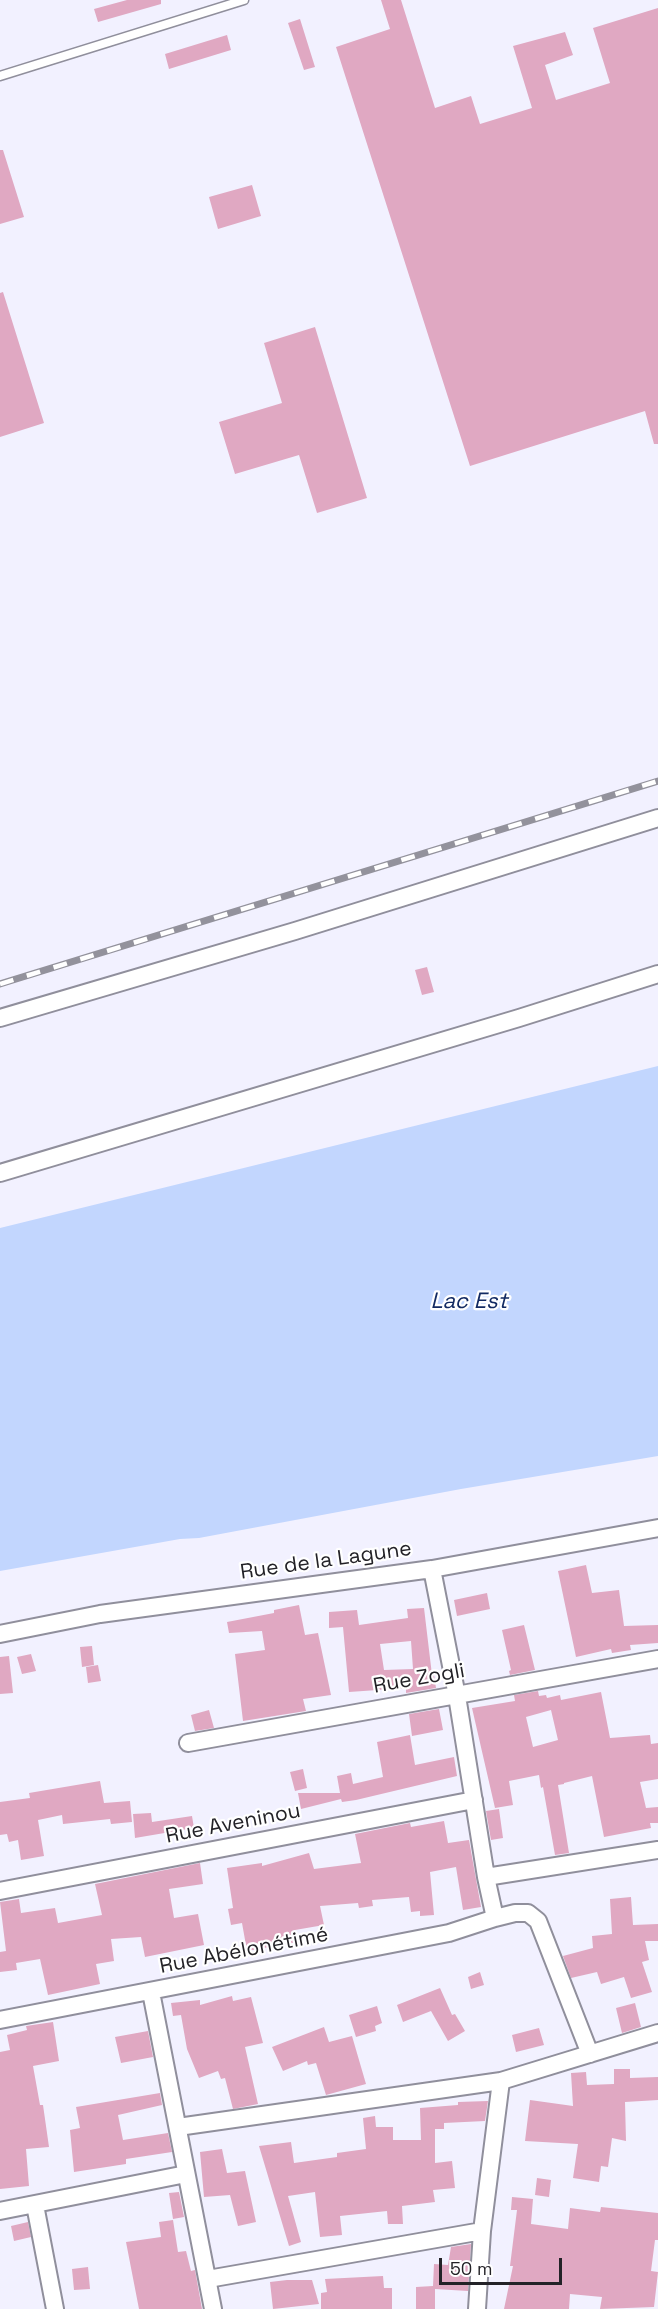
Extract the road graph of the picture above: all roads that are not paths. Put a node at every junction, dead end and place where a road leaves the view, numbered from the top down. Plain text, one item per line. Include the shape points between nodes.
1 (244, 0) edge
2 (0, 76) edge
3 (658, 818) edge
4 (658, 974) edge
5 (0, 1018) edge
6 (0, 1173) edge
7 (658, 1528) edge
8 (432, 1569) junction
9 (0, 1634) edge
10 (658, 1659) edge
11 (457, 1696) junction
12 (188, 1743) dead end
13 (474, 1800) junction
14 (658, 1850) edge
15 (486, 1877) junction
16 (0, 1891) edge
17 (495, 1918) junction
18 (151, 1992) junction
19 (0, 2020) edge
20 (658, 2033) edge
21 (590, 2054) junction
22 (501, 2081) junction
23 (178, 2127) junction
24 (186, 2174) junction
25 (35, 2205) junction
26 (0, 2211) edge
27 (482, 2231) junction
28 (208, 2279) junction
29 (55, 2309) edge
30 (213, 2309) edge
31 (477, 2309) edge

1 - 2 lane
3 - 5 street via 284,935
4 - 6 street
7 - 8 street, Rue de la Lagune
8 - 9 street, Rue de la Lagune via 100,1614
8 - 11 street
10 - 11 street, Rue Zogli
11 - 12 street, Rue Zogli
11 - 13 street
13 - 15 street
13 - 16 street, Rue Aveninou
14 - 15 street
15 - 17 street
17 - 18 street, Rue Abélonétimé via 449,1933
17 - 21 street, Rue Abélonétimé via 528,1913 538,1921
18 - 19 street, Rue Abélonétimé
18 - 23 street
20 - 21 street
21 - 22 street
22 - 23 street
22 - 27 street
23 - 24 street
24 - 25 street
24 - 28 street
25 - 26 street
25 - 29 street
27 - 28 street
27 - 31 street
28 - 30 street

